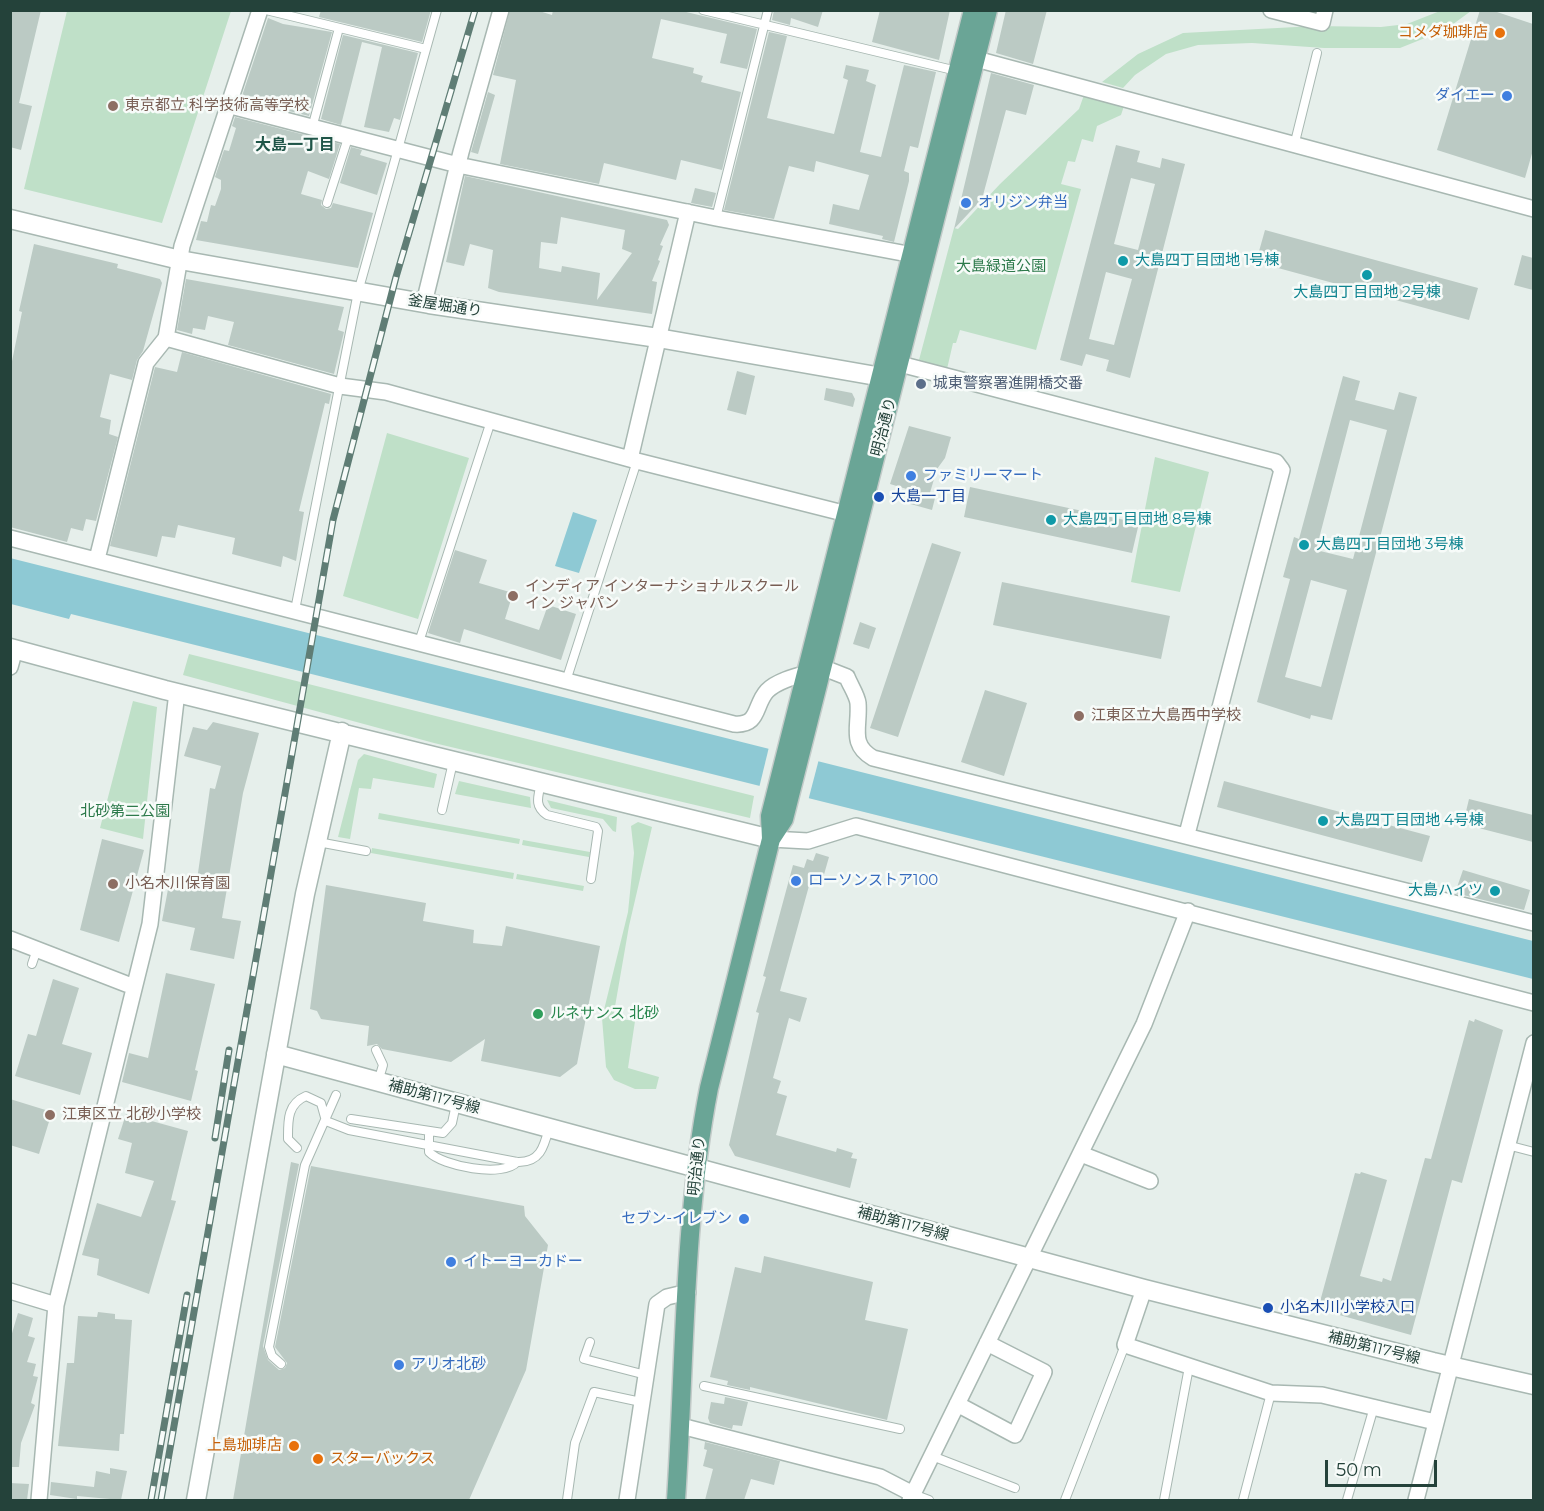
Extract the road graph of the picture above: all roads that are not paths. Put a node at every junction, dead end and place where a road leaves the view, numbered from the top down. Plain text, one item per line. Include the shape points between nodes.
1 (260, 10) edge
2 (266, 10) edge
3 (437, 10) edge
4 (501, 10) edge
5 (703, 10) edge
6 (768, 10) edge
7 (973, 10) edge
8 (988, 10) edge
9 (1271, 10) edge
10 (1325, 10) edge
11 (764, 26) junction
12 (339, 28) junction
13 (426, 49) junction
14 (1317, 53) dead end
15 (975, 59) junction
16 (957, 71) junction
17 (227, 105) junction
18 (312, 128) junction
19 (348, 138) junction
20 (1294, 146) junction
21 (398, 151) junction
22 (458, 165) junction
23 (327, 203) dead end
24 (1533, 209) edge
25 (688, 212) junction
26 (716, 218) junction
27 (10, 219) edge
28 (913, 255) junction
29 (180, 260) junction
30 (358, 292) junction
31 (424, 303) junction
32 (166, 338) junction
33 (658, 339) junction
34 (900, 364) junction
35 (882, 376) junction
36 (340, 386) junction
37 (491, 421) junction
38 (633, 460) junction
39 (847, 514) junction
40 (10, 538) edge
41 (97, 559) junction
42 (295, 610) junction
43 (418, 642) junction
44 (12, 655) edge
45 (824, 668) junction
46 (806, 675) junction
47 (566, 681) junction
48 (177, 692) junction
49 (807, 702) junction
50 (342, 732) junction
51 (453, 760) junction
52 (541, 782) junction
53 (442, 810) dead end
54 (1187, 834) junction
55 (771, 839) junction
56 (317, 842) junction
57 (366, 851) dead end
58 (591, 879) dead end
59 (1188, 911) junction
60 (1533, 923) edge
61 (10, 939) edge
62 (134, 987) junction
63 (1533, 1003) edge
64 (1533, 1043) edge
65 (376, 1050) dead end
66 (276, 1054) junction
67 (378, 1083) junction
68 (336, 1095) dead end
69 (456, 1104) junction
70 (351, 1119) dead end
71 (326, 1120) junction
72 (549, 1126) junction
73 (429, 1132) junction
74 (428, 1145) junction
75 (1507, 1145) junction
76 (297, 1148) dead end
77 (1533, 1152) edge
78 (1081, 1154) junction
79 (517, 1162) junction
80 (696, 1166) junction
81 (1150, 1181) dead end
82 (1030, 1259) junction
83 (1144, 1289) junction
84 (10, 1291) edge
85 (688, 1292) junction
86 (56, 1305) junction
87 (590, 1342) dead end
88 (987, 1343) junction
89 (1125, 1345) junction
90 (281, 1364) dead end
91 (1449, 1366) junction
92 (1189, 1367) junction
93 (646, 1375) junction
94 (1533, 1385) edge
95 (704, 1386) dead end
96 (1272, 1393) junction
97 (641, 1402) junction
98 (957, 1404) junction
99 (1374, 1407) junction
100 (1435, 1422) junction
101 (681, 1425) junction
102 (900, 1430) dead end
103 (932, 1456) junction
104 (1015, 1488) dead end
105 (912, 1497) edge
106 (39, 1500) edge
107 (196, 1500) edge
108 (567, 1500) edge
109 (627, 1500) edge
110 (676, 1500) edge
111 (929, 1500) edge
112 (1065, 1500) edge
113 (1164, 1500) edge
114 (1243, 1500) edge
115 (1348, 1500) edge
116 (1416, 1500) edge

1 - 17 street
2 - 12 lane
3 - 13 lane
4 - 22 street
5 - 11 lane
6 - 11 lane
7 - 16 main road, 明治通り
8 - 15 main road, 明治通り
9 - 10 street via 1322,23
11 - 16 lane
11 - 26 lane
12 - 13 lane
12 - 18 lane
13 - 21 lane
14 - 20 lane
15 - 16 street
15 - 20 street
15 - 34 main road, 明治通り
16 - 28 main road, 明治通り
17 - 18 street
17 - 29 street
18 - 19 street
19 - 21 street
19 - 23 lane
20 - 24 street
21 - 22 street
21 - 30 lane
22 - 25 street
22 - 31 street
25 - 26 street
25 - 33 street
26 - 28 street
27 - 29 street, 釜屋堀通り
28 - 35 main road, 明治通り
29 - 30 street, 釜屋堀通り
29 - 32 street
30 - 31 street, 釜屋堀通り
30 - 36 lane
31 - 33 street, 釜屋堀通り
32 - 36 street
32 - 41 street via 146,363
33 - 35 street, 釜屋堀通り
33 - 38 street
34 - 35 street
34 - 45 main road, 明治通り
34 - 54 street via 1276,462 1282,470
35 - 39 main road, 明治通り
36 - 37 street via 386,392
36 - 42 lane
37 - 38 street
37 - 43 lane
38 - 39 street
38 - 47 lane
39 - 46 main road, 明治通り
40 - 41 street
41 - 42 street
42 - 43 street
43 - 47 street
44 - 48 street
45 - 46 street
45 - 49 main road, 明治通り
45 - 54 street via 847,677 858,701 855,739 873,758
46 - 47 street via 771,687 751,721 744,725
46 - 49 main road, 明治通り
48 - 50 street
48 - 62 street via 150,924
49 - 55 main road, 明治通り
50 - 51 street
50 - 56 street
51 - 52 street
51 - 53 lane
52 - 55 street
52 - 58 lane via 537,802 541,811 596,827
54 - 60 street
55 - 59 street via 808,841 856,826
55 - 80 main road, 明治通り via 709,1088
56 - 57 lane
56 - 66 street
59 - 63 street
59 - 78 street via 1144,1024
61 - 62 street via 34,957
62 - 86 street
64 - 75 street
65 - 67 lane via 383,1065
66 - 67 street, 補助第117号線
66 - 107 street
67 - 69 street, 補助第117号線
68 - 71 lane
69 - 72 street, 補助第117号線
69 - 73 lane via 449,1127 443,1132
70 - 73 lane
71 - 74 lane via 350,1130
71 - 76 lane via 321,1103 312,1097 306,1096 293,1104 288,1139
71 - 90 lane via 305,1165 269,1347
72 - 79 lane via 540,1155 528,1162
72 - 80 street, 補助第117号線
73 - 74 lane
74 - 79 lane
74 - 79 lane via 429,1152 441,1160 494,1171 508,1169
75 - 77 lane
75 - 91 street
78 - 81 street
78 - 82 street
80 - 82 street, 補助第117号線
80 - 85 main road, 明治通り
82 - 83 street, 補助第117号線
82 - 88 street
83 - 89 street
83 - 91 street, 補助第117号線
84 - 86 street
85 - 93 street via 657,1304
85 - 101 main road, 明治通り
86 - 106 street
87 - 93 lane via 584,1359
88 - 98 street
88 - 98 street via 1044,1372 1015,1435
89 - 92 street
89 - 112 lane
91 - 94 street, 補助第117号線
91 - 100 street
92 - 96 street
92 - 113 lane
93 - 97 street
95 - 102 lane
96 - 99 street via 1322,1395
96 - 114 lane
97 - 108 lane via 594,1392 575,1443
97 - 109 street
98 - 103 street
99 - 100 street
99 - 115 lane
100 - 116 street
101 - 105 street via 880,1477
101 - 110 main road, 明治通り
103 - 104 lane
103 - 105 street
105 - 111 lane

